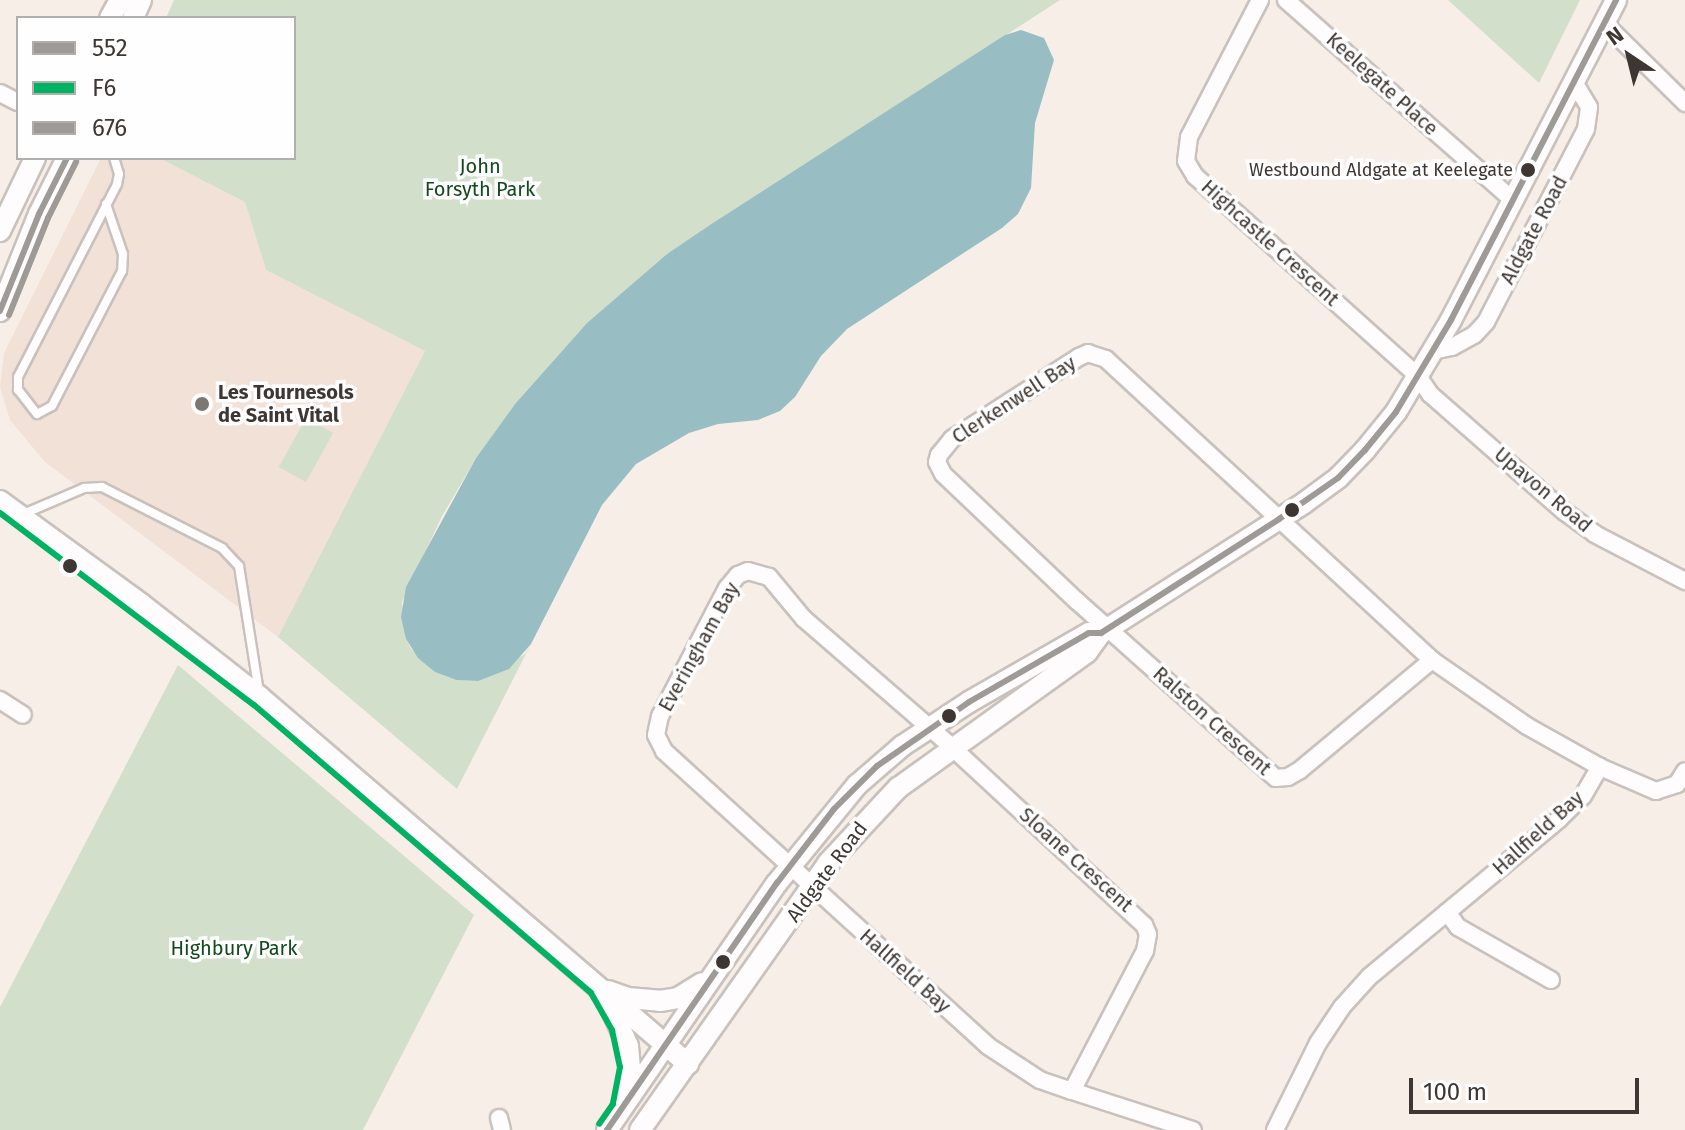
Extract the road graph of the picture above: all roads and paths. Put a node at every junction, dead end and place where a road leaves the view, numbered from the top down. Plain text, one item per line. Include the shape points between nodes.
1 (1260, 0) edge
2 (1286, 0) edge
3 (1616, 0) edge
4 (1604, 23) junction
5 (1574, 82) junction
6 (1685, 103) edge
7 (34, 160) edge
8 (66, 160) edge
9 (115, 160) edge
10 (1513, 200) junction
11 (106, 204) junction
12 (0, 231) edge
13 (0, 311) edge
14 (1433, 351) junction
15 (1418, 376) junction
16 (6, 505) edge
17 (1279, 519) junction
18 (1685, 581) edge
19 (1104, 631) junction
20 (1432, 660) junction
21 (260, 697) junction
22 (0, 700) edge
23 (23, 715) dead end
24 (941, 737) junction
25 (1600, 767) junction
26 (1685, 771) edge
27 (801, 875) junction
28 (1447, 912) junction
29 (712, 976) junction
30 (1551, 980) dead end
31 (599, 987) junction
32 (665, 1045) junction
33 (688, 1064) junction
34 (1072, 1091) junction
35 (622, 1108) junction
36 (607, 1130) edge
37 (640, 1130) edge
38 (1193, 1130) edge
39 (1275, 1130) edge

1 - 15 street, Highcastle Crescent via 1189,137 1186,161 1195,176
2 - 10 street, Keelegate Place
3 - 4 street, Aldgate Road
4 - 5 street, Aldgate Road
4 - 6 street
5 - 10 street, Aldgate Road
5 - 14 street, Aldgate Road via 1589,107 1586,129 1493,308 1475,334
7 - 12 street
8 - 13 street
9 - 11 lane via 119,174
10 - 14 street, Aldgate Road
11 - 11 lane via 18,377 18,390 37,414 52,406 122,271 123,254
14 - 15 street, Aldgate Road
15 - 17 street, Aldgate Road via 1396,412 1338,478
15 - 18 street, Upavon Road via 1430,394 1565,512 1595,534
16 - 21 street
16 - 21 lane via 102,487 222,548 239,566
17 - 19 street, Aldgate Road
17 - 19 street, Clerkenwell Bay via 1098,355 1079,357 952,439 937,462 943,474
17 - 20 street
19 - 20 street, Ralston Crescent via 1276,778 1300,770
19 - 24 street, Aldgate Road via 1087,652
19 - 24 street, Aldgate Road via 1077,639
20 - 25 street via 1516,720
21 - 31 street
22 - 23 street
24 - 27 street, Aldgate Road via 920,769
24 - 27 street, Aldgate Road via 857,785
24 - 27 street, Everingham Bay via 804,619 769,577 748,571 731,581 660,716 656,735 664,751
24 - 34 street, Sloane Crescent via 1133,911 1148,934 1145,951
25 - 26 street via 1656,791 1677,784
25 - 28 street, Hallfield Bay via 1583,796 1559,819
27 - 29 street, Aldgate Road
27 - 33 street, Aldgate Road
27 - 34 street, Hallfield Bay via 988,1046 1040,1080
28 - 30 street via 1458,927
28 - 39 street, Hallfield Bay via 1369,977 1342,1007
29 - 31 street via 685,995 660,1001 628,998
29 - 32 street, Aldgate Road
31 - 32 street
31 - 35 street via 628,1046 629,1082
32 - 33 street
32 - 35 street, Aldgate Road
33 - 37 street, Aldgate Road
34 - 38 street, Hallfield Bay
35 - 36 street, Aldgate Road

